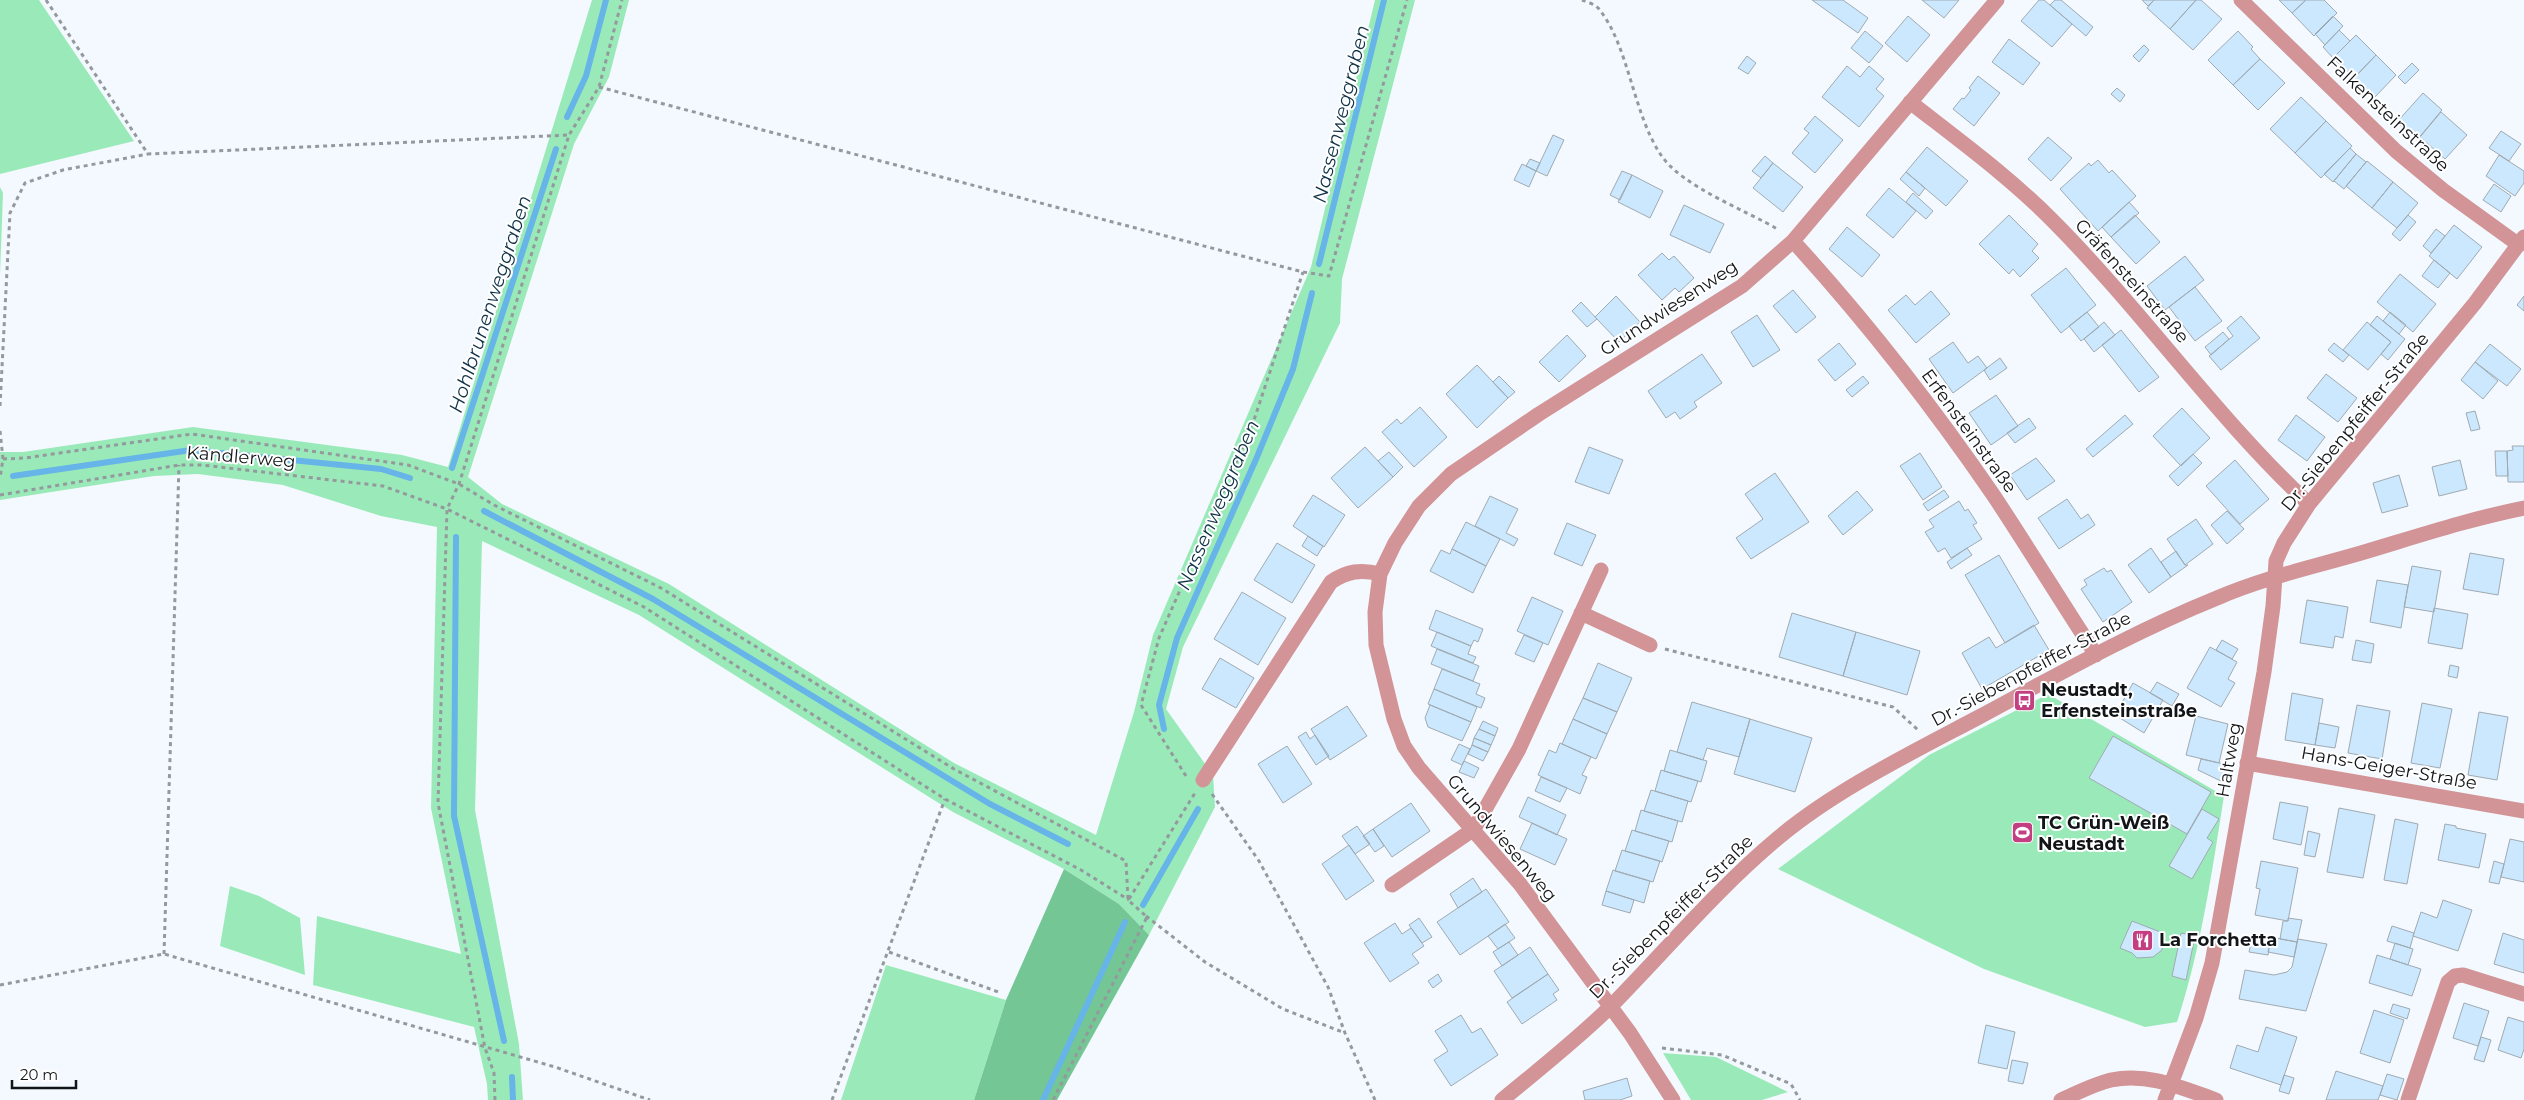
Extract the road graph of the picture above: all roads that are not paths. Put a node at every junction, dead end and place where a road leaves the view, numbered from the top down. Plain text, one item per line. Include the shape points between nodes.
1 (1997, 0) edge
2 (2241, 0) edge
3 (1910, 102) junction
4 (1794, 241) junction
5 (2521, 241) edge
6 (2309, 504) junction
7 (2524, 508) edge
8 (1601, 570) dead end
9 (1380, 574) junction
10 (2275, 578) junction
11 (1581, 612) junction
12 (1650, 645) road end
13 (2096, 656) junction
14 (2247, 763) junction
15 (1203, 780) road end
16 (2524, 811) edge
17 (1474, 829) junction
18 (1392, 885) dead end
19 (2524, 994) edge
20 (1610, 1007) junction
21 (2172, 1084) junction
22 (1502, 1100) edge
23 (1673, 1100) edge
24 (2061, 1100) edge
25 (2165, 1100) edge
26 (2216, 1100) edge
27 (2408, 1100) edge

1 - 3 street, Grundwiesenweg
2 - 5 street, Falkensteinstraße via 2396,151 2443,190
3 - 4 street, Grundwiesenweg
3 - 6 street, Gräfensteinstraße via 2022,190 2056,224 2263,458
4 - 9 street, Grundwiesenweg via 1742,286 1451,474 1419,506
4 - 13 street, Erfensteinstraße via 1871,330 1934,412 1994,496
5 - 6 street, Dr.-Siebenpfeiffer-Straße via 2445,340
6 - 10 street, Dr.-Siebenpfeiffer-Straße via 2284,542 2276,561
7 - 10 street via 2481,517
8 - 11 street
9 - 15 street via 1365,570 1341,575 1331,582
9 - 17 street, Grundwiesenweg via 1375,612 1376,645 1394,719 1404,746 1419,768
10 - 13 street, Dr.-Siebenpfeiffer-Straße via 2220,596 2174,616
10 - 14 street, Haltweg via 2264,672
11 - 12 street
11 - 17 street via 1519,749
13 - 20 street, Dr.-Siebenpfeiffer-Straße via 1932,742 1818,808 1735,875
14 - 16 street, Hans-Geiger-Straße
14 - 21 street, Haltweg via 2212,962
17 - 18 street
17 - 20 street, Grundwiesenweg via 1520,884
19 - 27 street via 2463,975 2448,982
20 - 22 street, Dr.-Siebenpfeiffer-Straße
20 - 23 street, Grundwiesenweg
21 - 24 street via 2131,1077 2110,1081
21 - 25 street, Haltweg
21 - 26 street

